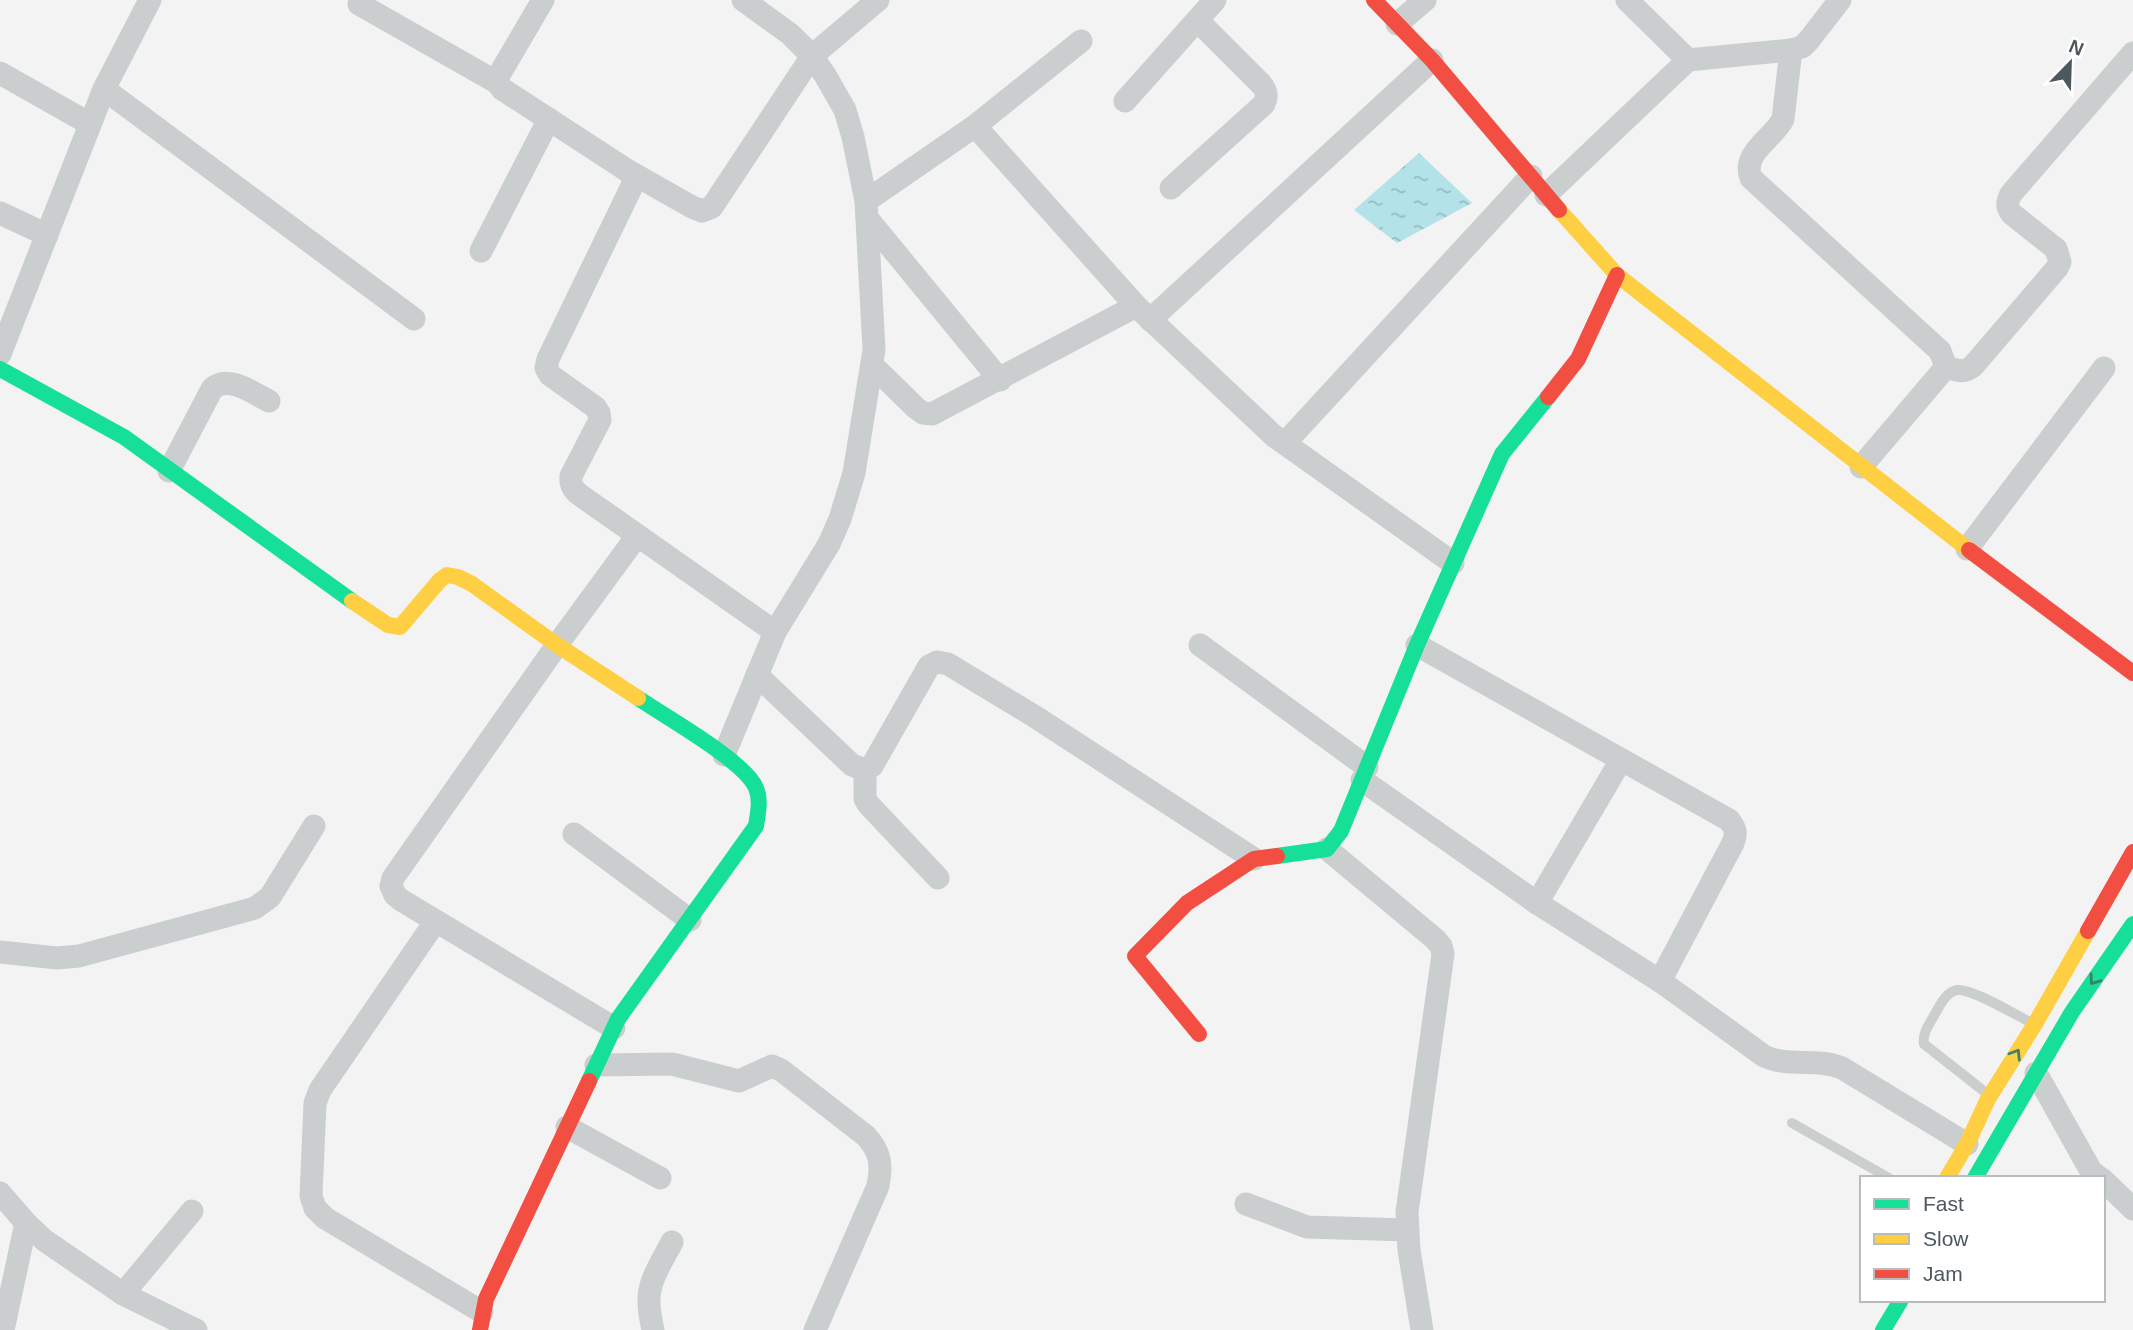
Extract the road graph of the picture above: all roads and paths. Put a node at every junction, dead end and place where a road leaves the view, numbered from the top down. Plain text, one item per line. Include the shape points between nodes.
1 (150, 0) edge
2 (543, 0) edge
3 (743, 0) edge
4 (878, 0) edge
5 (1215, 0) edge
6 (1374, 0) edge
7 (1424, 0) edge
8 (1627, 0) edge
9 (1840, 0) edge
10 (359, 4) dead end
11 (1198, 21) junction
12 (1398, 24) junction
13 (1081, 41) dead end
14 (1791, 50) junction
15 (2133, 53) edge
16 (812, 56) junction
17 (1432, 60) junction
18 (1688, 60) junction
19 (0, 73) edge
20 (498, 83) junction
21 (104, 89) junction
22 (1125, 101) dead end
23 (549, 119) junction
24 (90, 124) junction
25 (975, 126) junction
26 (625, 169) junction
27 (1531, 176) junction
28 (1171, 188) dead end
29 (1546, 195) junction
30 (866, 210) junction
31 (0, 213) edge
32 (47, 235) junction
33 (481, 251) dead end
34 (1617, 275) junction
35 (1143, 313) junction
36 (414, 319) dead end
37 (0, 354) edge
38 (872, 365) junction
39 (1946, 367) junction
40 (2104, 368) dead end
41 (0, 369) edge
42 (1000, 380) junction
43 (269, 401) dead end
44 (1285, 443) junction
45 (1861, 467) junction
46 (169, 471) junction
47 (637, 536) junction
48 (1967, 549) junction
49 (1453, 563) junction
50 (775, 632) junction
51 (557, 645) junction
52 (1200, 645) dead end
53 (1417, 645) junction
54 (2133, 673) edge
55 (757, 675) junction
56 (724, 755) junction
57 (1621, 760) junction
58 (865, 770) junction
59 (1364, 774) junction
60 (314, 826) dead end
61 (574, 834) dead end
62 (1326, 849) junction
63 (2133, 852) edge
64 (1254, 859) junction
65 (938, 878) dead end
66 (1537, 903) junction
67 (690, 920) junction
68 (435, 922) junction
69 (2133, 924) edge
70 (0, 952) edge
71 (1660, 981) junction
72 (2035, 1024) junction
73 (614, 1028) junction
74 (1199, 1034) dead end
75 (596, 1065) junction
76 (2036, 1073) junction
77 (1990, 1096) junction
78 (1793, 1123) dead end
79 (567, 1127) junction
80 (1967, 1144) junction
81 (1886, 1176) edge
82 (1948, 1176) edge
83 (1976, 1176) edge
84 (2098, 1176) edge
85 (660, 1178) dead end
86 (2105, 1182) edge
87 (0, 1193) edge
88 (1246, 1204) dead end
89 (2133, 1209) edge
90 (192, 1211) dead end
91 (26, 1223) junction
92 (1407, 1230) junction
93 (672, 1242) dead end
94 (123, 1294) junction
95 (1900, 1302) edge
96 (481, 1321) edge
97 (3, 1330) edge
98 (196, 1330) edge
99 (653, 1330) edge
100 (815, 1330) edge
101 (1422, 1330) edge
102 (1883, 1330) edge

1 - 21 street
2 - 20 street
3 - 16 street
4 - 16 street
5 - 11 street
6 - 12 main road
7 - 12 street
8 - 18 street
9 - 14 street via 1809,40
10 - 20 street
11 - 22 street
11 - 28 street via 1261,84 1267,98
12 - 17 main road
13 - 25 street
14 - 18 street
14 - 39 street via 1783,119 1752,155 1751,178 1940,351
15 - 39 street via 2007,201 2012,214 2056,249 2057,268 1973,366 1967,371
16 - 26 street via 712,207 692,208
16 - 30 street via 845,110
17 - 27 main road
17 - 35 street
18 - 29 street
19 - 24 street
20 - 23 street
21 - 24 street
21 - 36 street
23 - 26 street
23 - 33 street
24 - 32 street
25 - 30 street
25 - 35 street
26 - 47 street via 632,176 631,192 546,368 599,413 600,420 570,483
27 - 29 main road
27 - 44 street
29 - 34 main road
30 - 38 street
30 - 42 street
31 - 32 street
32 - 37 street
34 - 45 main road
34 - 49 main road via 1578,359 1502,454
35 - 42 street
35 - 44 street
38 - 42 street via 923,413 932,414
38 - 50 street via 854,473 840,519
39 - 45 street
40 - 48 street
41 - 46 main road via 107,427
43 - 46 street via 235,384 217,384
44 - 49 street
45 - 48 main road
46 - 51 main road via 388,625 400,627 447,575 472,584
47 - 50 street
47 - 51 street
48 - 54 main road
49 - 53 main road
50 - 55 street
51 - 56 main road
51 - 68 street via 393,878 395,894
52 - 59 street
53 - 57 street
53 - 59 main road
55 - 56 street
55 - 58 street via 852,765
56 - 67 main road via 747,772 756,786 760,808 756,826
57 - 66 street
57 - 71 street via 1729,820 1737,834
58 - 64 street via 872,766 929,666 948,664
58 - 65 street via 869,805
59 - 62 main road via 1341,831
59 - 66 street
60 - 70 street via 270,897 254,908 79,956
61 - 67 street
62 - 64 main road
62 - 92 street via 1441,946 1443,954
63 - 72 main road
64 - 74 main road via 1187,903 1135,956
66 - 71 street
67 - 73 main road
68 - 73 street
68 - 96 street via 320,1090 315,1103 311,1196 325,1218
69 -> 76 main road
71 - 80 street via 1764,1056 1842,1068
77 -> 72 main road
72 - 77 lane via 1970,992 1959,990 1943,1000 1925,1032 1924,1044
73 - 75 main road
75 - 79 main road
75 - 100 street via 673,1064 739,1082 772,1066 875,1145 881,1170 878,1186
76 - 83 main road
76 - 84 street
77 - 80 main road
78 - 81 lane
79 - 85 street
79 - 96 main road
80 - 82 main road
86 - 89 street
87 - 91 street
88 - 92 street via 1307,1227
90 - 94 street
91 - 94 street
91 - 97 street
92 - 101 street
93 - 99 street via 649,1294
94 - 98 street
95 - 102 main road

